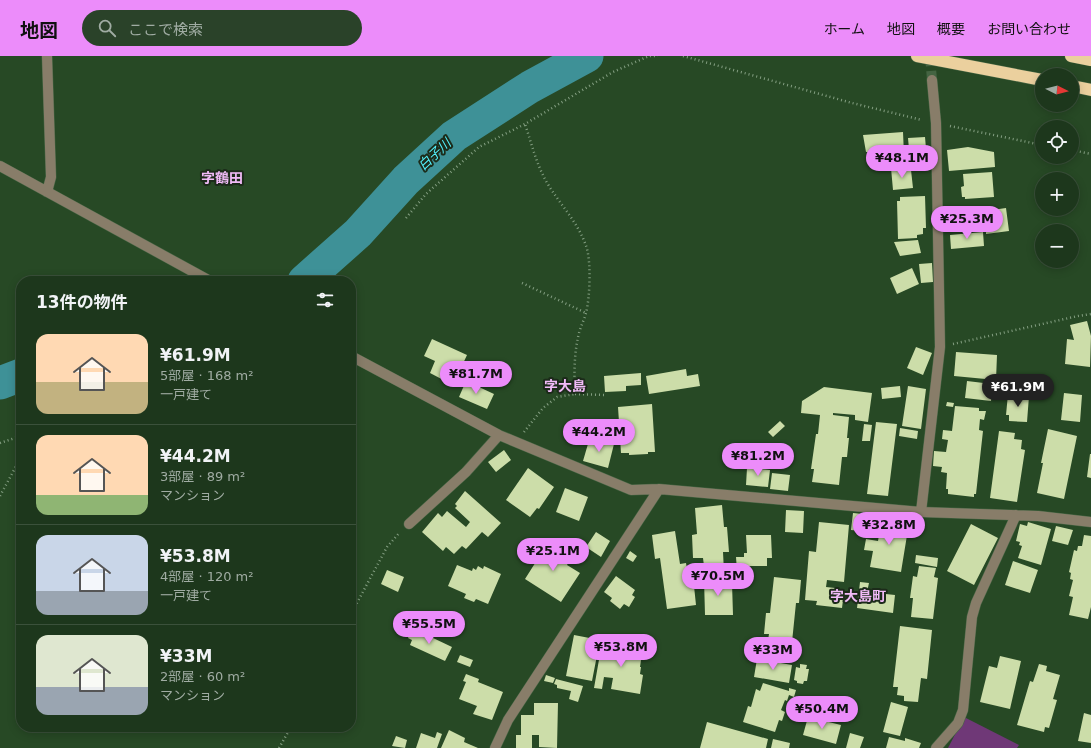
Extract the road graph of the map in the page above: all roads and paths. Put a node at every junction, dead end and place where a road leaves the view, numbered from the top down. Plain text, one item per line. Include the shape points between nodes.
1 (47, 56) edge
2 (658, 56) edge
3 (683, 56) edge
4 (917, 56) edge
5 (1071, 56) edge
6 (1091, 60) edge
7 (1035, 79) edge
8 (932, 80) tunnel mouth
9 (1079, 87) edge
10 (1091, 90) edge
11 (936, 123) junction
12 (525, 124) junction
13 (1035, 143) edge
14 (1079, 151) edge
15 (1091, 154) edge
16 (0, 166) edge
17 (47, 192) junction
18 (406, 218) dead end
19 (201, 276) edge
20 (522, 283) dead end
21 (586, 313) junction
22 (1091, 314) edge
23 (940, 347) junction
24 (356, 359) edge
25 (575, 394) junction
26 (604, 395) dead end
27 (499, 435) junction
28 (16, 438) edge
29 (516, 442) junction
30 (0, 443) edge
31 (16, 466) edge
32 (659, 489) junction
33 (0, 496) edge
34 (921, 512) junction
35 (1016, 515) junction
36 (1091, 522) edge
37 (408, 524) joint
38 (356, 605) edge
39 (288, 732) edge
40 (279, 748) edge
41 (495, 748) edge
42 (936, 748) edge

1 - 17 street via 51,177
2 - 12 path via 649,56 613,72
3 - 11 path
4 - 7 highway
5 - 6 highway
8 - 11 street
9 - 10 highway
11 - 13 path
11 - 23 street
12 - 18 path via 479,147 426,194
12 - 21 path via 548,185 578,227 587,249 589,292
14 - 15 path
16 - 17 street
17 - 19 street
20 - 21 path
21 - 25 path via 576,351
22 - 23 path
23 - 34 street
24 - 27 street
25 - 26 path
25 - 29 path via 557,397 543,408
27 - 29 street
27 - 37 street via 466,472
28 - 30 path
29 - 32 street via 631,490
31 - 33 path
32 - 34 street
32 - 41 street via 508,720
34 - 35 street
35 - 36 street
35 - 42 street via 972,617 963,710 958,723
37 - 38 path via 387,547
39 - 40 path

